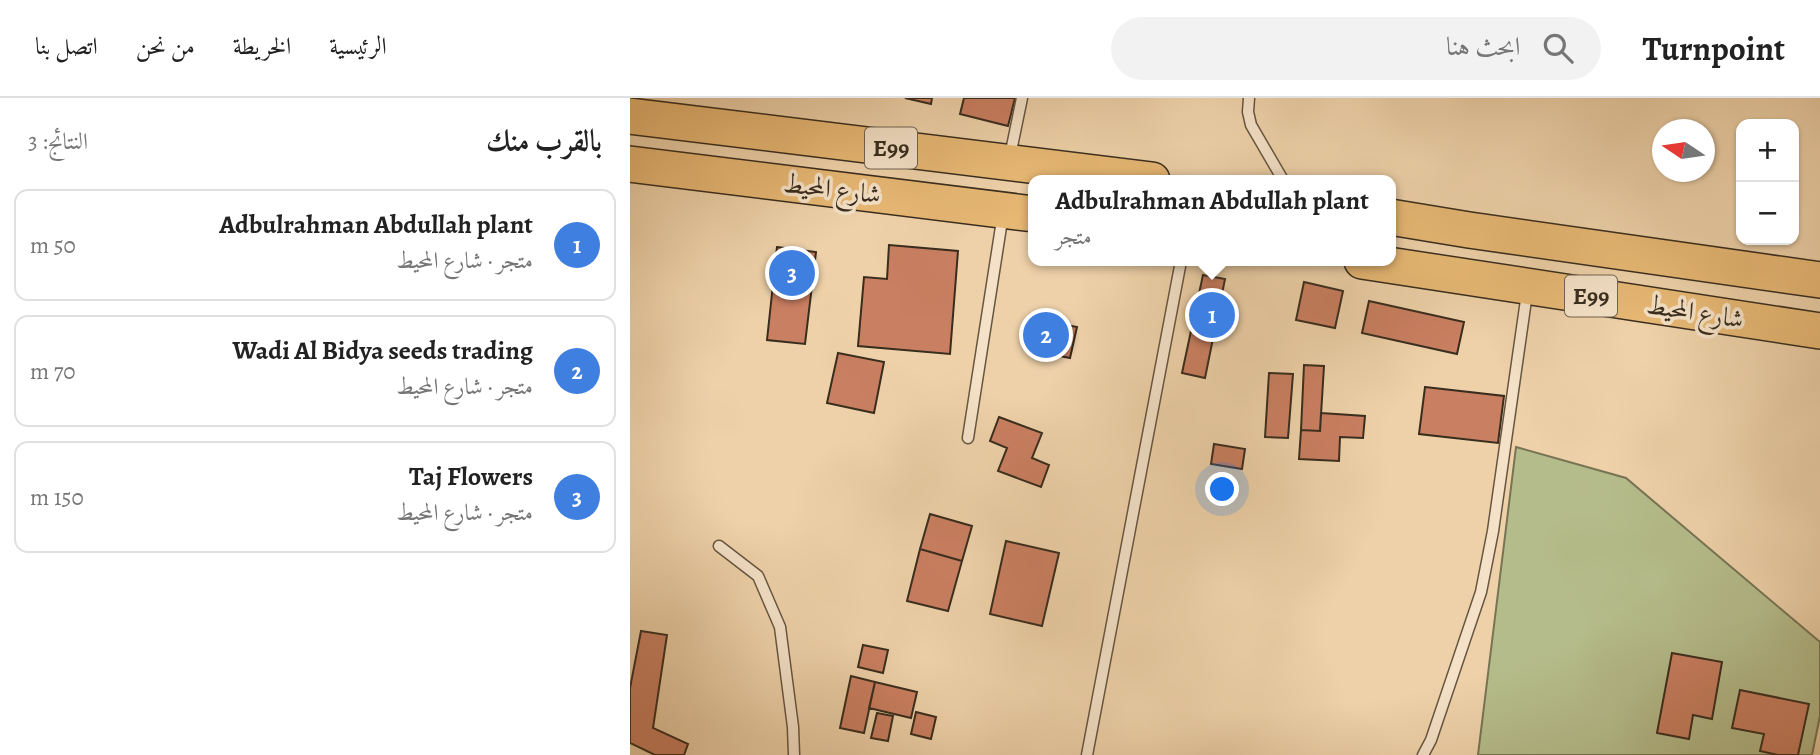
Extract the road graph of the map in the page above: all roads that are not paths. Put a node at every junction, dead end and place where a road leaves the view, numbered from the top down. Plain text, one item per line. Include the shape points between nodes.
1 (1022, 98) edge
2 (1249, 98) edge
3 (630, 116) edge
4 (1009, 163) junction
5 (630, 164) edge
6 (1110, 175) edge
7 (1280, 175) edge
8 (1018, 212) edge
9 (1396, 218) edge
10 (1180, 266) edge
11 (1395, 266) edge
12 (1820, 280) edge
13 (1528, 286) junction
14 (1820, 331) edge
15 (968, 438) dead end
16 (719, 546) dead end
17 (794, 755) edge
18 (1087, 755) edge
19 (1423, 755) edge

1 - 4 lane
2 - 7 lane via 1251,125
3 - 4 highway, شارع المحيط / E99
4 - 6 highway, شارع المحيط / E99
5 - 8 highway, شارع المحيط / E99
8 - 15 lane
9 - 12 highway, شارع المحيط / E99
10 - 18 lane
11 - 13 highway, شارع المحيط / E99
13 - 14 highway, شارع المحيط / E99
13 - 19 lane via 1481,592
16 - 17 lane via 758,576 780,627

